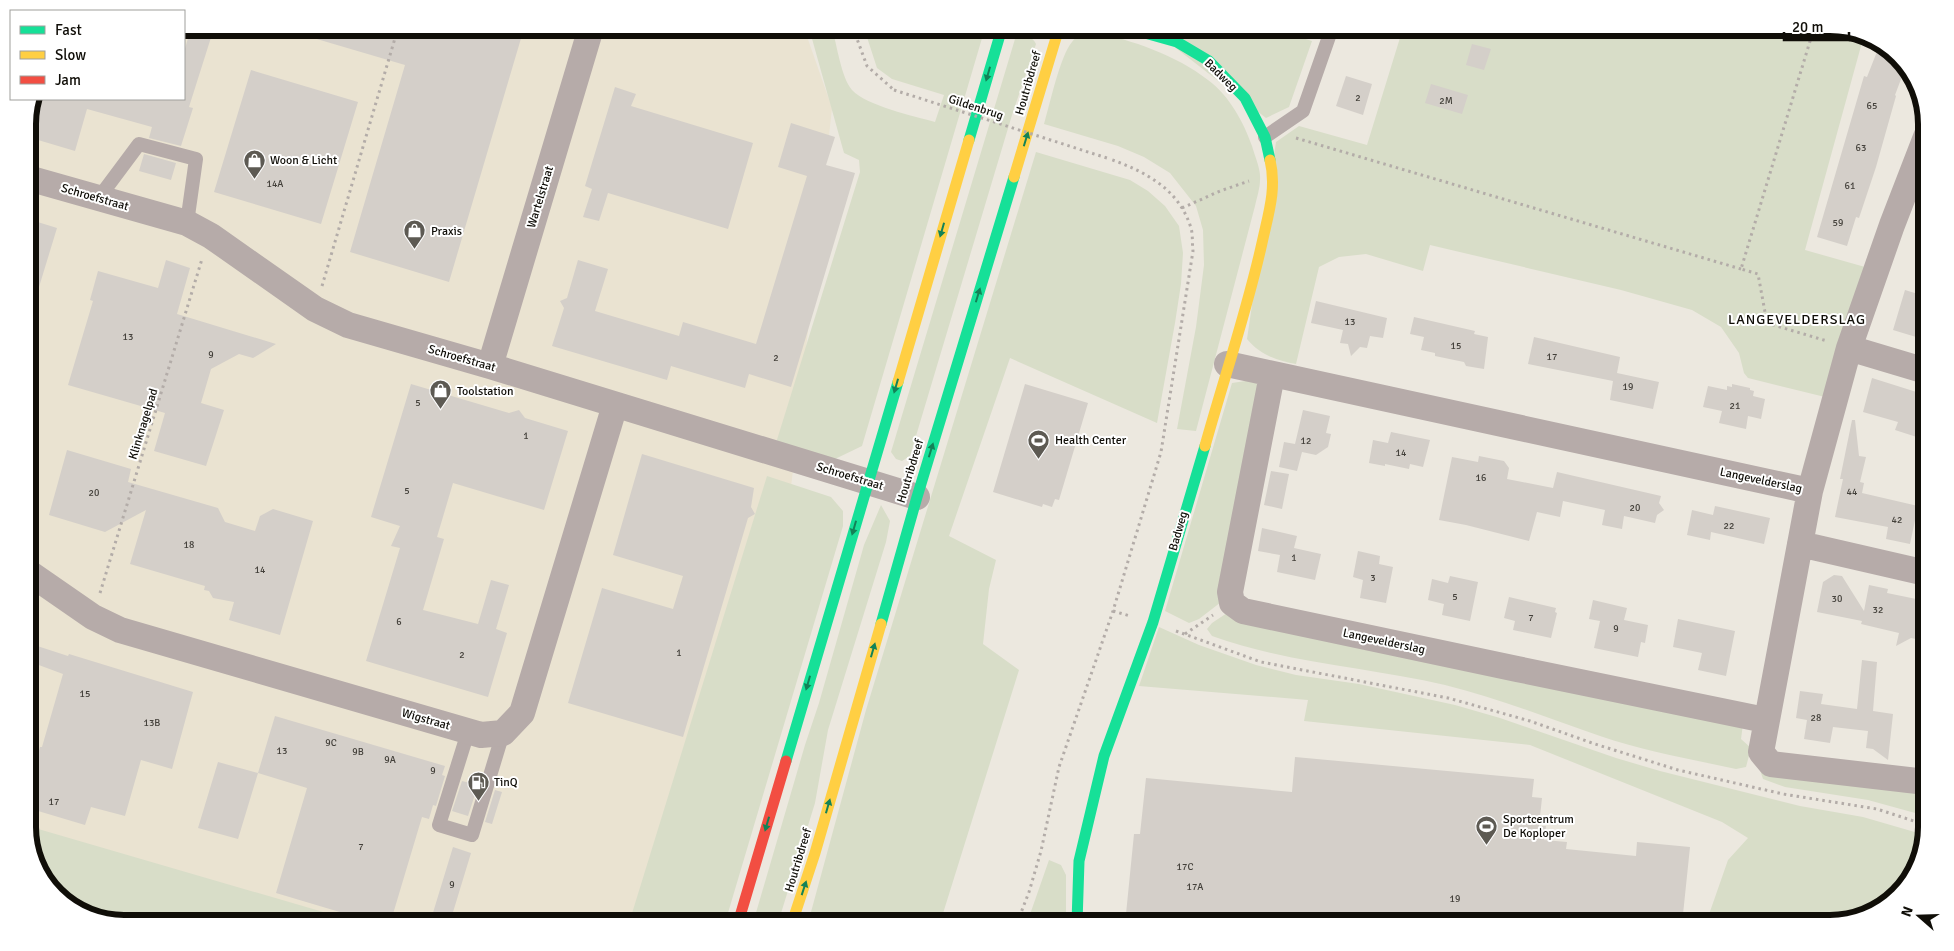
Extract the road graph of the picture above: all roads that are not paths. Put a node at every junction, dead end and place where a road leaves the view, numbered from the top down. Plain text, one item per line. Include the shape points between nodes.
1 (589, 36) edge
2 (1000, 36) edge
3 (1057, 36) edge
4 (1155, 36) edge
5 (1329, 36) edge
6 (1269, 134) junction
7 (1918, 158) edge
8 (36, 180) edge
9 (98, 199) junction
10 (187, 223) junction
11 (1849, 348) junction
12 (1227, 364) junction
13 (490, 366) junction
14 (1918, 369) edge
15 (1272, 375) junction
16 (615, 405) junction
17 (868, 481) junction
18 (1810, 490) junction
19 (917, 497) junction
20 (1800, 544) junction
21 (1918, 571) edge
22 (36, 578) edge
23 (1765, 720) junction
24 (468, 732) junction
25 (503, 732) junction
26 (1918, 781) edge
27 (741, 915) edge
28 (795, 915) edge
29 (1076, 915) edge

1 - 13 street, Wartelstraat
2 -> 17 main road
19 -> 3 main road, Houtribdreef
4 - 6 main road, Badweg via 1177,42 1209,61 1245,98
5 - 6 lane via 1303,111
6 - 12 main road, Badweg via 1273,193 1255,274
7 - 11 street, Langevelderslag
8 - 9 street, Schroefstraat
9 - 10 street, Schroefstraat
9 - 10 lane via 139,144 196,159
10 - 13 street, Schroefstraat via 211,236 315,309 348,325
11 - 14 street
11 - 18 street, Langevelderslag
12 - 15 street, Langevelderslag
12 - 29 main road, Badweg via 1152,622 1104,756 1079,861
13 - 16 street, Schroefstraat
15 - 18 street, Langevelderslag
15 - 23 street, Langevelderslag via 1230,592 1232,602 1244,611
16 - 17 street, Schroefstraat
16 - 25 street via 522,713
17 - 19 street, Schroefstraat
17 -> 27 main road
18 - 20 street, Langevelderslag
28 -> 19 main road, Houtribdreef
20 - 21 street
20 - 23 street, Langevelderslag
22 - 24 street, Wigstraat via 93,617 120,630
23 - 26 street, Langevelderslag via 1761,752 1771,764
24 - 25 street, Wigstraat via 481,735
24 - 25 lane via 439,825 472,835

